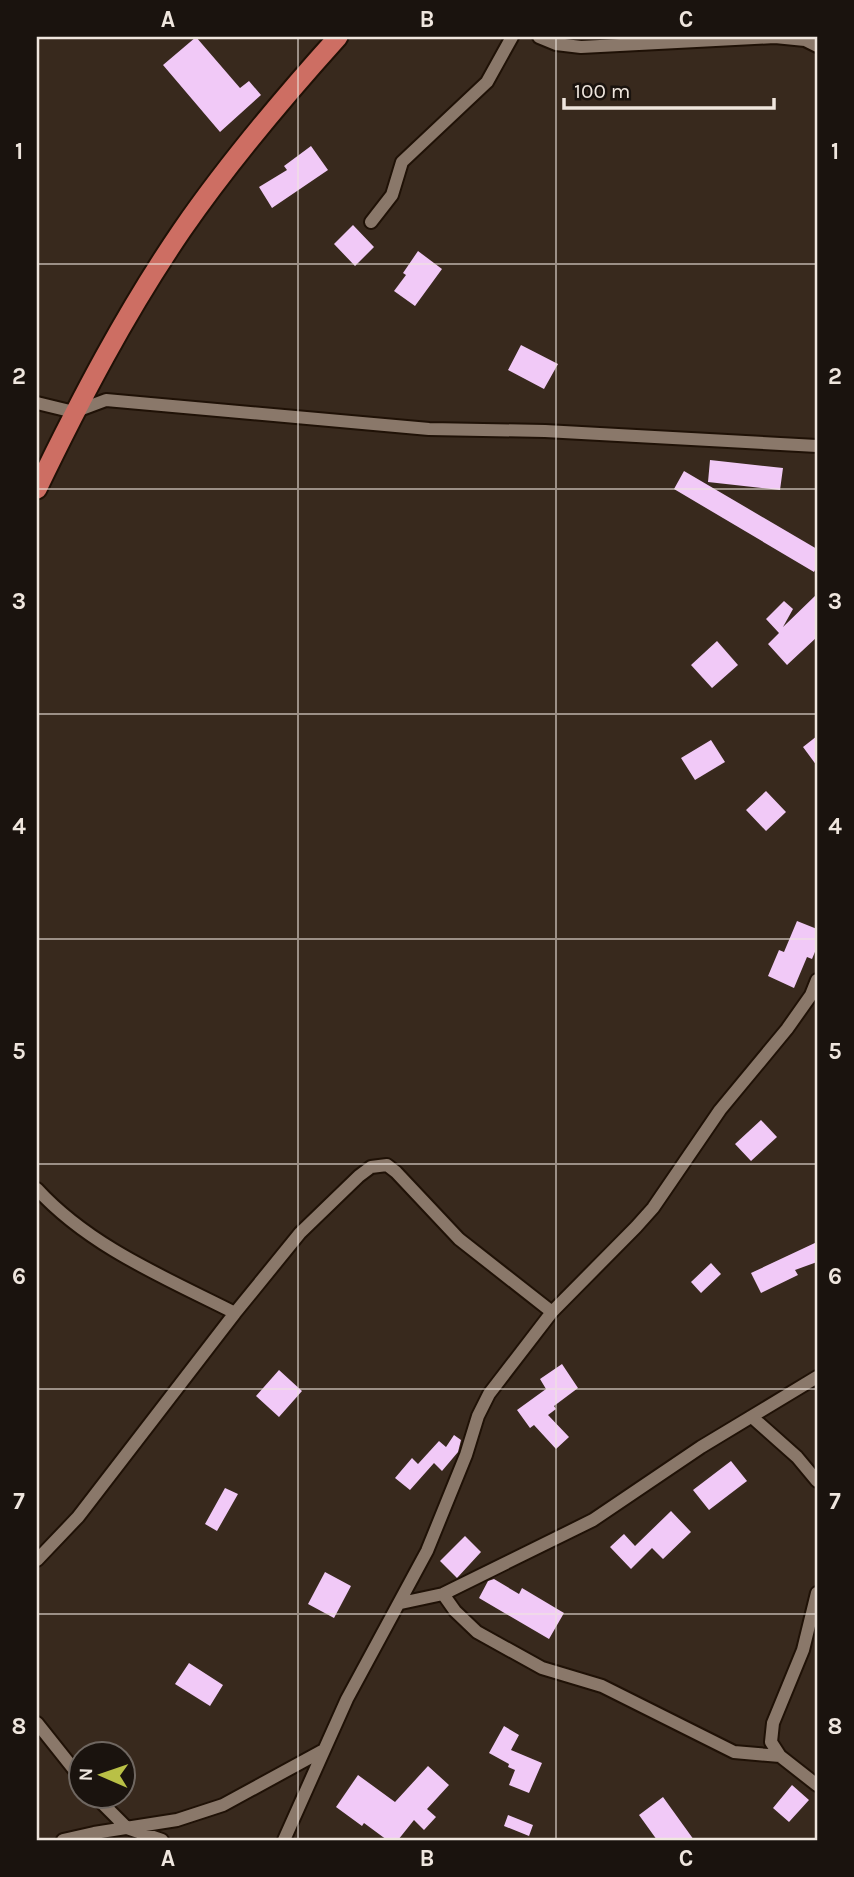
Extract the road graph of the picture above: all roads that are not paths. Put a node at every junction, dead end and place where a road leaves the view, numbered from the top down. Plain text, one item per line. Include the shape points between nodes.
1 (338, 37) edge
2 (512, 37) edge
3 (539, 37) edge
4 (817, 46) edge
5 (371, 222) dead end
6 (37, 403) edge
7 (74, 412) junction
8 (817, 446) edge
9 (37, 489) edge
10 (817, 981) edge
11 (814, 997) edge
12 (37, 1189) edge
13 (552, 1312) junction
14 (235, 1313) junction
15 (817, 1377) edge
16 (752, 1417) junction
17 (817, 1481) edge
18 (37, 1560) edge
19 (817, 1593) edge
20 (443, 1594) junction
21 (401, 1603) junction
22 (37, 1723) edge
23 (322, 1751) junction
24 (780, 1756) junction
25 (66, 1759) edge
26 (817, 1785) edge
27 (110, 1811) edge
28 (127, 1828) junction
29 (63, 1840) edge
30 (162, 1840) edge
31 (284, 1840) edge

1 - 7 main road via 276,105 182,230
2 - 5 street via 487,82 402,162 392,195
3 - 4 street via 581,47 775,37
6 - 7 street
7 - 8 street via 106,400 429,429
7 - 9 main road
10 - 11 street
11 - 13 street via 720,1110 653,1208
12 - 14 street via 82,1231
13 - 14 street via 459,1239 396,1172 379,1165 359,1176 300,1233
13 - 21 street via 489,1394 447,1506
14 - 18 street via 85,1507
15 - 16 street
16 - 17 street
16 - 20 street via 593,1520
19 - 24 street via 803,1650 773,1723 771,1742
20 - 21 street
20 - 24 street via 477,1632 542,1668 602,1686 734,1752
21 - 23 street
22 - 25 street
23 - 28 street via 223,1805 177,1820
23 - 31 street
24 - 26 street
27 - 28 street
28 - 29 street
28 - 30 street

